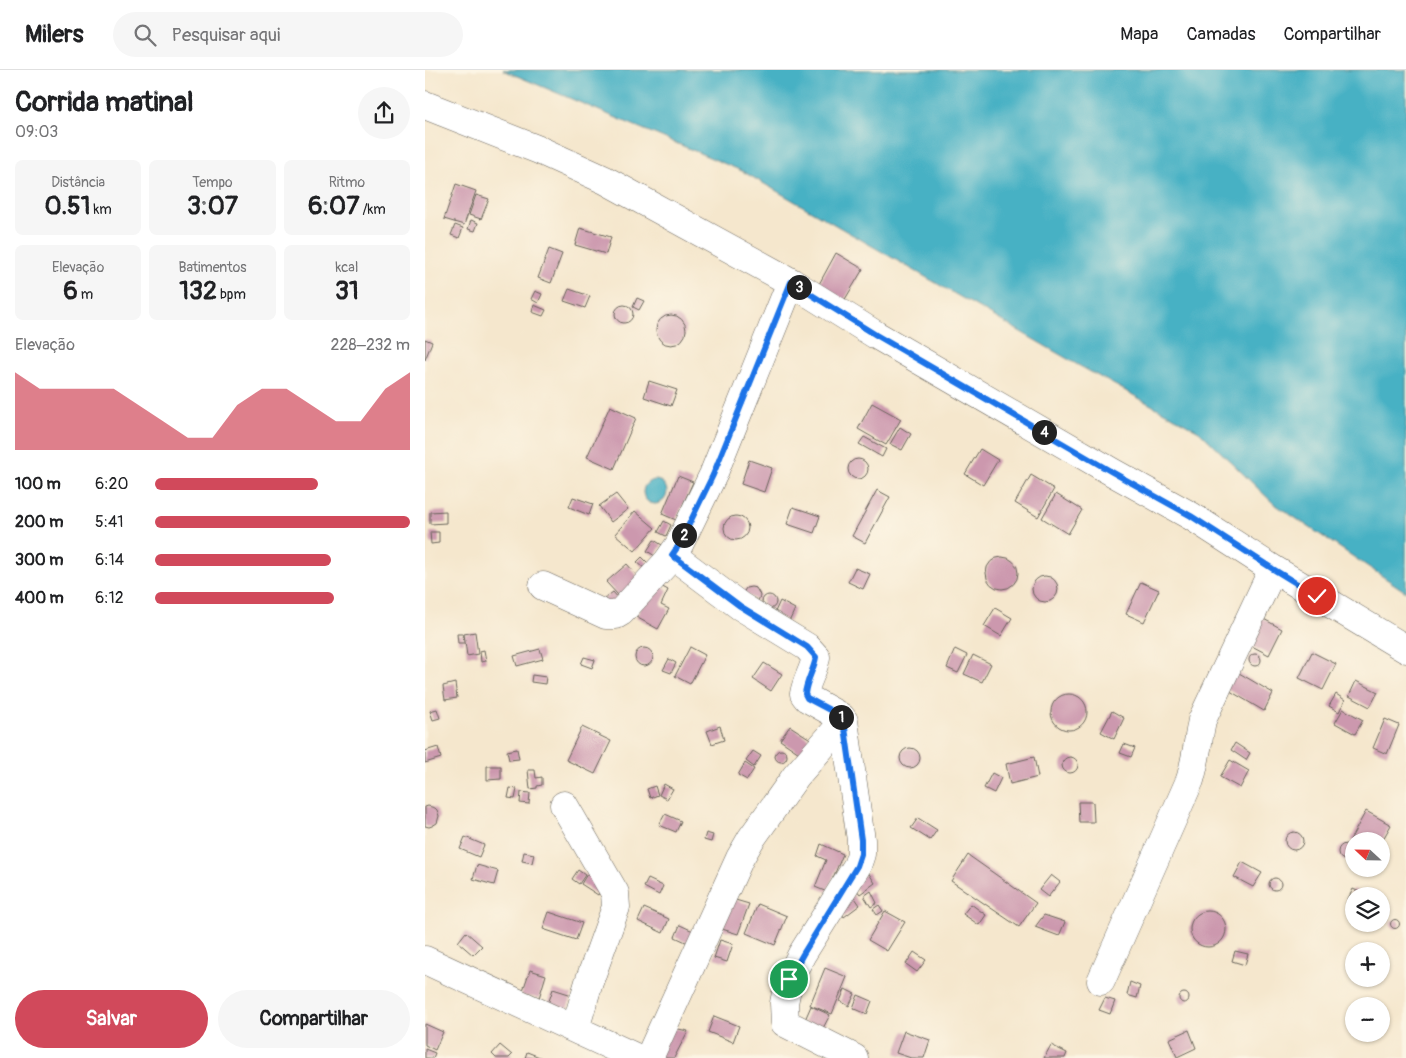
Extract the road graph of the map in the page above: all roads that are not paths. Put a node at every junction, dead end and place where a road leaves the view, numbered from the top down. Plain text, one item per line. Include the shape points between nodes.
1 (425, 105) edge
2 (791, 282) junction
3 (672, 555) junction
4 (1273, 569) junction
5 (543, 586) dead end
6 (1406, 649) edge
7 (844, 721) junction
8 (564, 805) dead end
9 (425, 960) edge
10 (1101, 981) dead end
11 (575, 1029) junction
12 (637, 1058) edge
13 (649, 1058) edge
14 (854, 1058) edge

1 - 2 street via 605,180
2 - 3 street via 713,475
2 - 4 street via 893,345 1191,516
3 - 5 street via 616,615 606,615
3 - 7 street via 740,606 807,647 816,657 805,694
4 - 6 street
4 - 10 street via 1202,720 1190,780
7 - 13 street via 796,776 740,858
7 - 14 street via 861,854 857,866 789,979 784,1003 785,1023
8 - 11 street via 615,893 616,908
9 - 11 street
11 - 12 street

